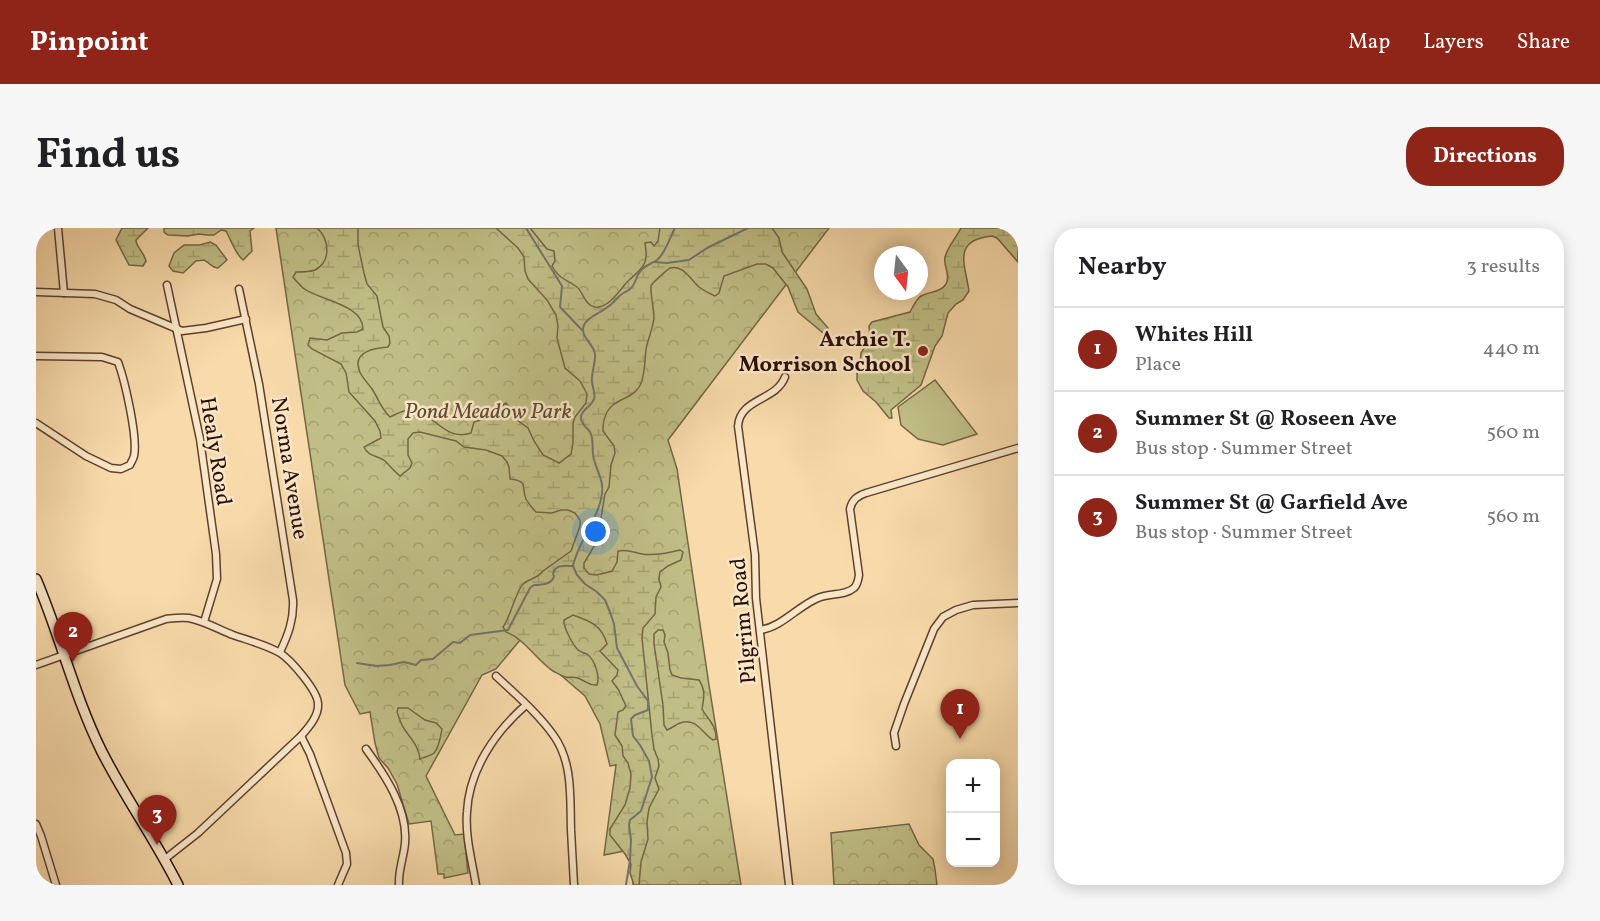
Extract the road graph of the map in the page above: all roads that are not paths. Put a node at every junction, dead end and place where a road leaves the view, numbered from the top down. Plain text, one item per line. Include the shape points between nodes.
1 (49, 228) edge
2 (58, 231) edge
3 (167, 285) dead end
4 (239, 289) dead end
5 (36, 292) edge
6 (64, 293) junction
7 (246, 319) junction
8 (176, 328) junction
9 (36, 356) edge
10 (784, 377) dead end
11 (36, 423) edge
12 (1018, 448) edge
13 (37, 584) edge
14 (1018, 603) edge
15 (204, 622) junction
16 (760, 630) junction
17 (280, 652) junction
18 (65, 656) junction
19 (36, 665) edge
20 (496, 676) dead end
21 (526, 705) junction
22 (301, 736) junction
23 (896, 746) dead end
24 (366, 749) dead end
25 (36, 824) edge
26 (165, 859) junction
27 (56, 885) edge
28 (178, 885) edge
29 (338, 885) edge
30 (399, 885) edge
31 (476, 885) edge
32 (574, 885) edge
33 (789, 885) edge

1 - 2 street
2 - 6 street
3 - 8 street, Healy Road
4 - 7 street, Norma Avenue
5 - 6 street
6 - 8 street via 95,294 116,300
7 - 8 street via 190,330
7 - 17 street, Norma Avenue via 293,600 292,621
8 - 15 street, Healy Road via 200,439 216,554 218,579
9 - 11 street via 102,357 118,362 131,414 134,456 130,465 111,468
10 - 16 street, Pilgrim Road via 778,389 745,409 738,422
12 - 16 street via 858,496 850,509 859,575 855,587 815,599 772,627
13 - 18 street
14 - 23 street via 973,605 943,617 934,629 904,704 894,733
15 - 17 street
15 - 18 street via 179,617 166,619
16 - 33 street, Pilgrim Road
17 - 22 street via 294,665 319,704
18 - 19 street
18 - 26 street via 101,750
20 - 21 street
21 - 31 street via 494,740 472,783 467,828
21 - 32 street via 563,751 571,792
22 - 26 street
22 - 29 street via 346,853 347,864
24 - 30 street via 387,778 403,822 405,842
25 - 27 street
26 - 28 street

